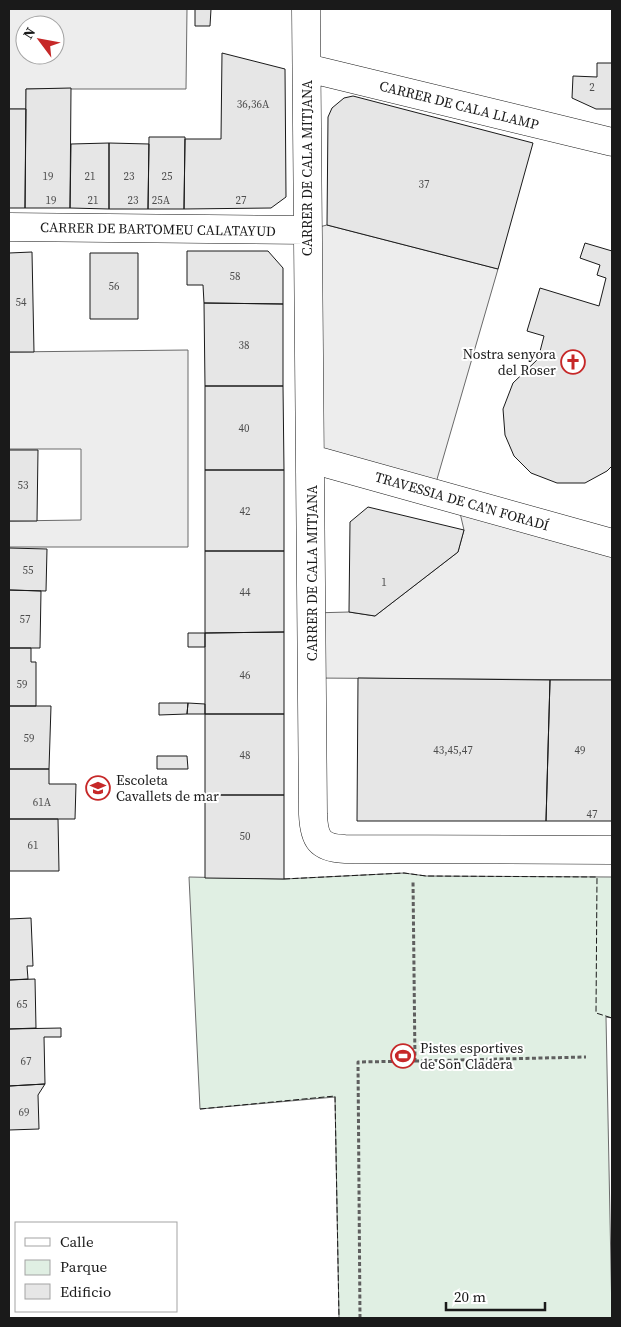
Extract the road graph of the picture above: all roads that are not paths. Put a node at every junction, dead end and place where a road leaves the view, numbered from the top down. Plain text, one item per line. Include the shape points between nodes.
1 (306, 9) edge
2 (307, 68) junction
3 (612, 142) edge
4 (9, 227) edge
5 (307, 230) junction
6 (311, 459) junction
7 (612, 543) edge
8 (612, 850) edge

1 - 2 street, CARRER DE CALA MITJANA
2 - 3 street, CARRER DE CALA LLAMP
2 - 5 street, CARRER DE CALA MITJANA
4 - 5 street, CARRER DE BARTOMEU CALATAYUD
5 - 6 street, CARRER DE CALA MITJANA
6 - 7 street, TRAVESSIA DE CA'N FORADÍ
6 - 8 street, CARRER DE CALA MITJANA via 314,830 321,843 337,849

